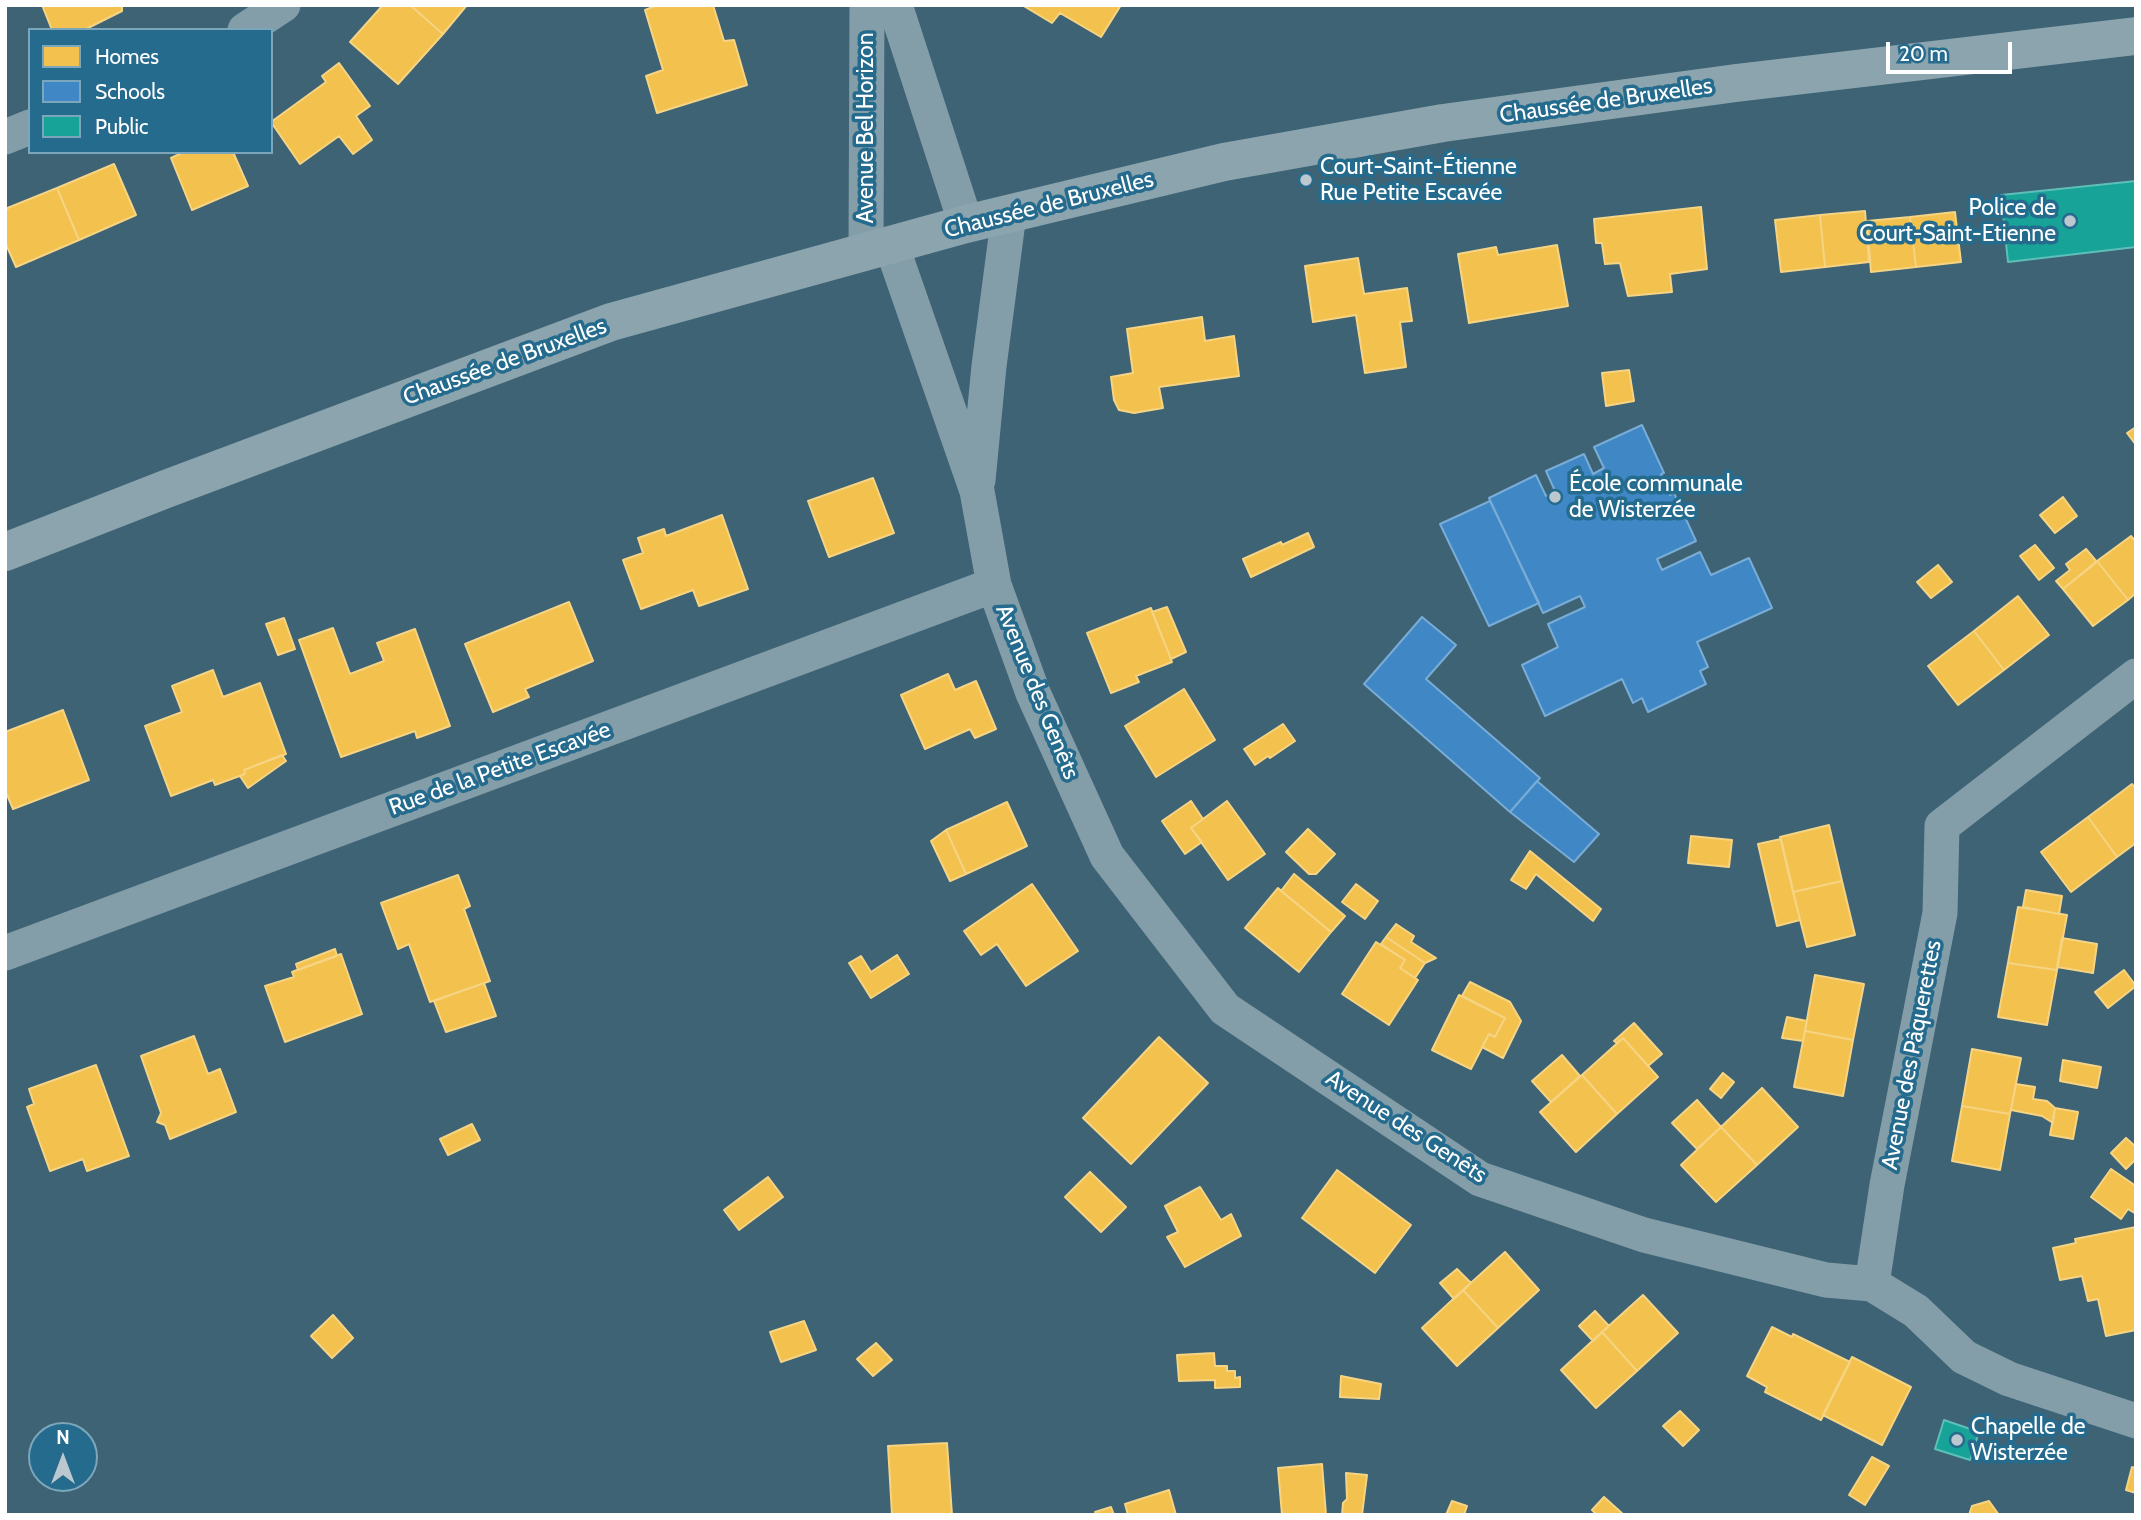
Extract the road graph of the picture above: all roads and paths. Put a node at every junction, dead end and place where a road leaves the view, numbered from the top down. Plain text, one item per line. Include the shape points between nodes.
1 (283, 5) edge
2 (867, 5) edge
3 (895, 5) edge
4 (248, 28) edge
5 (2136, 36) edge
6 (1009, 214) junction
7 (966, 224) junction
8 (878, 247) junction
9 (977, 491) junction
10 (5, 552) edge
11 (994, 585) junction
12 (2136, 676) edge
13 (5, 953) edge
14 (1872, 1284) junction
15 (2136, 1420) edge

1 - 4 street
2 - 8 street, Avenue Bel Horizon
3 - 7 street, Avenue Bel Horizon
5 - 6 main road, Chaussée de Bruxelles via 1723,84 1443,123 1224,162
6 - 7 main road, Chaussée de Bruxelles
6 - 9 street, Avenue des Genêts
7 - 8 main road, Chaussée de Bruxelles
8 - 9 street, Avenue des Genêts
8 - 10 main road, Chaussée de Bruxelles via 611,322
9 - 11 street, Avenue des Genêts
11 - 13 street, Rue de la Petite Escavée
11 - 14 street, Avenue des Genêts via 1033,693 1107,856 1225,1009 1480,1178 1644,1235 1826,1280
12 - 14 street, Avenue des Pâquerettes via 1942,826 1940,913
14 - 15 street, Avenue des Genêts via 1916,1311 1964,1357 2008,1379

